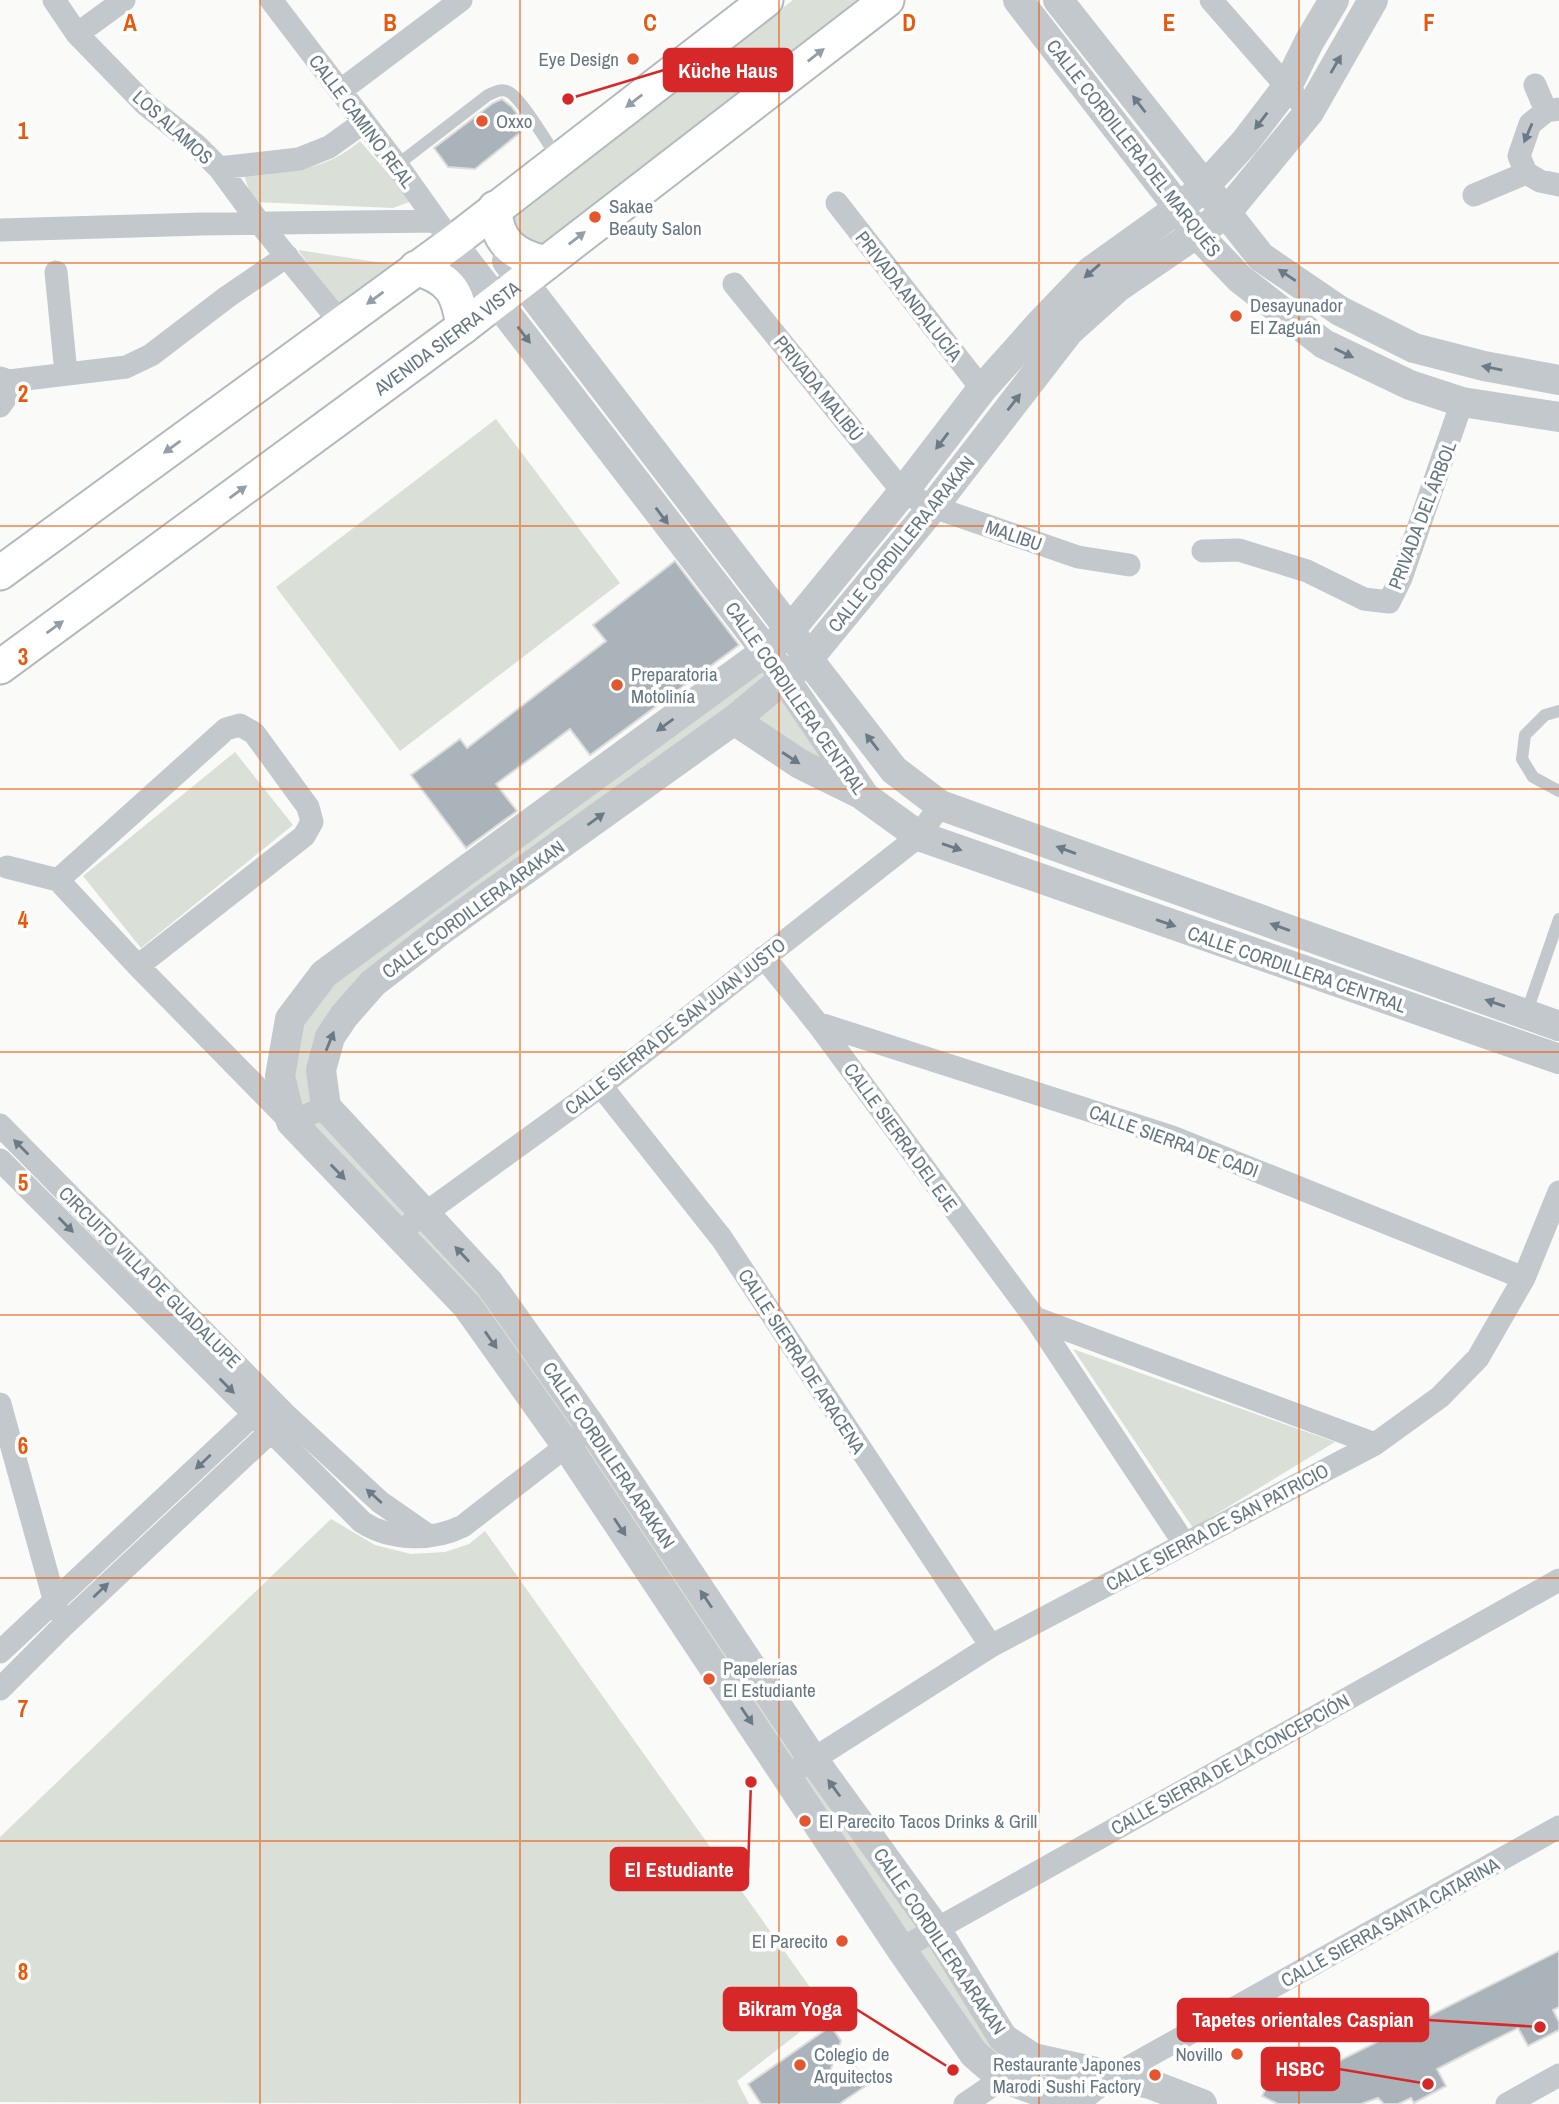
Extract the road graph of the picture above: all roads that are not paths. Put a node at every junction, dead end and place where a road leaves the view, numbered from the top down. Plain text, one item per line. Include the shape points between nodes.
1 (54, 0) edge
2 (124, 0) edge
3 (271, 0) edge
4 (461, 0) edge
5 (766, 0) edge
6 (887, 0) edge
7 (1018, 0) edge
8 (1058, 0) edge
9 (1211, 0) edge
10 (1334, 0) edge
11 (1373, 0) edge
12 (77, 34) junction
13 (1535, 85) dead end
14 (1287, 87) junction
15 (340, 91) junction
16 (1553, 110) edge
17 (1309, 112) junction
18 (363, 122) junction
19 (559, 159) junction
20 (397, 164) junction
21 (219, 168) junction
22 (1526, 173) junction
23 (1559, 185) edge
24 (1204, 187) junction
25 (1474, 195) dead end
26 (837, 203) dead end
27 (1179, 208) junction
28 (1225, 214) junction
29 (465, 223) junction
30 (261, 225) junction
31 (0, 230) edge
32 (1196, 233) junction
33 (286, 256) junction
34 (416, 268) junction
35 (56, 272) dead end
36 (522, 281) junction
37 (734, 284) dead end
38 (341, 323) junction
39 (463, 327) junction
40 (66, 373) junction
41 (5, 379) edge
42 (1559, 380) edge
43 (982, 389) junction
44 (1462, 402) junction
45 (0, 405) edge
46 (1559, 417) edge
47 (903, 492) junction
48 (933, 507) junction
49 (1203, 551) dead end
50 (1129, 565) dead end
51 (0, 573) edge
52 (790, 630) junction
53 (766, 651) junction
54 (808, 659) junction
55 (0, 667) edge
56 (785, 679) junction
57 (1559, 711) edge
58 (734, 720) junction
59 (1559, 791) edge
60 (865, 797) junction
61 (940, 805) junction
62 (919, 836) junction
63 (7, 867) dead end
64 (58, 880) junction
65 (1559, 919) edge
66 (764, 957) junction
67 (138, 966) junction
68 (1418, 976) junction
69 (1406, 1008) junction
70 (1526, 1014) junction
71 (817, 1023) junction
72 (1559, 1026) edge
73 (1559, 1059) edge
74 (601, 1086) junction
75 (326, 1107) junction
76 (291, 1122) junction
77 (0, 1125) edge
78 (0, 1160) edge
79 (1559, 1192) edge
80 (425, 1214) junction
81 (398, 1233) junction
82 (1524, 1278) junction
83 (1035, 1318) junction
84 (0, 1404) edge
85 (263, 1406) junction
86 (280, 1423) junction
87 (592, 1427) junction
88 (1375, 1444) junction
89 (566, 1445) junction
90 (1184, 1543) junction
91 (1559, 1580) edge
92 (54, 1600) junction
93 (62, 1627) junction
94 (991, 1646) junction
95 (0, 1651) edge
96 (0, 1689) edge
97 (812, 1758) junction
98 (787, 1777) junction
99 (1559, 1827) edge
100 (936, 1929) junction
101 (901, 1949) junction
102 (1032, 2058) junction
103 (1559, 2075) edge
104 (1111, 2077) junction
105 (1002, 2078) junction
106 (965, 2104) edge
107 (1076, 2104) edge
108 (1202, 2104) edge
109 (1507, 2104) edge

1 - 12 street, LOS ALAMOS
2 - 12 street
3 - 15 street, CALLE CAMINO REAL
4 - 15 street
5 -> 19 main road
36 -> 6 main road, AVENIDA SIERRA VISTA
7 - 27 street, CALLE CORDILLERA DEL MARQUÉS
24 -> 8 street, CALLE CORDILLERA DEL MARQUÉS
9 - 14 street
10 - 14 street, CALLE CORDILLERA ARAKAN
17 -> 11 street, CALLE CORDILLERA ARAKAN
12 - 21 street, LOS ALAMOS via 146,105
13 - 16 street
14 - 17 street
14 -> 24 street, CALLE CORDILLERA ARAKAN
15 - 18 street, CALLE CAMINO REAL
16 -> 22 street via 1530,124 1519,156
17 - 28 street, CALLE CORDILLERA ARAKAN
18 - 20 street, CALLE CAMINO REAL
18 - 21 street, LOS ALAMOS via 329,147 299,159
19 - 20 lane via 519,100 499,90
19 - 29 main road
20 - 29 street, CALLE CAMINO REAL
21 - 30 street
22 - 23 street
22 - 25 street
24 - 27 street, CALLE CORDILLERA ARAKAN
24 - 28 street, CALLE CORDILLERA DEL MARQUÉS
26 - 43 street, PRIVADA ANDALUCÍA
27 - 32 street, CALLE CORDILLERA DEL MARQUÉS
27 -> 43 street, CALLE CORDILLERA ARAKAN via 1091,271
28 - 32 street, CALLE CORDILLERA ARAKAN
42 -> 28 street, CALLE CORDILLERA DEL MARQUÉS via 1414,348 1340,311 1261,257
29 - 30 street
29 - 34 main road
29 - 36 street, CALLE CORDILLERA CENTRAL
29 - 36 main road via 495,223 501,237 528,259
30 - 31 street
30 - 33 street
32 -> 44 street, CALLE CORDILLERA DEL MARQUÉS via 1240,279 1324,344 1410,385
48 -> 32 street, CALLE CORDILLERA ARAKAN via 1069,331 1118,287
33 - 38 street
33 - 40 street via 151,355 126,367
34 -> 38 main road
34 - 39 main road via 447,282 456,294
35 - 40 street
36 - 39 main road, AVENIDA SIERRA VISTA
36 - 52 street, CALLE CORDILLERA CENTRAL
36 -> 53 street, CALLE CORDILLERA CENTRAL
37 - 47 street, PRIVADA MALIBÚ
38 -> 51 main road
55 -> 39 main road, AVENIDA SIERRA VISTA
40 - 41 street
41 - 45 street via 9,393
43 -> 47 street, CALLE CORDILLERA ARAKAN
44 - 46 street, CALLE CORDILLERA DEL MARQUÉS
44 - 49 street, PRIVADA DEL ÁRBOL via 1389,602 1364,599 1307,571 1239,550
47 - 48 street, MALIBU
47 - 52 street, CALLE CORDILLERA ARAKAN
48 - 50 street, MALIBU via 1078,557
48 - 54 street, CALLE CORDILLERA ARAKAN
52 - 53 street, CALLE CORDILLERA ARAKAN
52 - 54 street, CALLE CORDILLERA CENTRAL
53 - 56 street, CALLE CORDILLERA CENTRAL
53 -> 76 street, CALLE CORDILLERA ARAKAN via 324,974 290,1019 280,1076
54 - 56 street, CALLE CORDILLERA ARAKAN
61 -> 54 street, CALLE CORDILLERA CENTRAL via 894,770
56 - 58 street, CALLE CORDILLERA ARAKAN
56 - 60 street, CALLE CORDILLERA CENTRAL
57 - 59 lane via 1545,715 1525,735 1522,759 1533,777
58 -> 60 street via 800,764
75 -> 58 street, CALLE CORDILLERA ARAKAN via 321,1070 330,1037 373,983
60 - 62 street, CALLE CORDILLERA CENTRAL
61 - 62 street, CALLE SIERRA DE SAN JUAN JUSTO
68 -> 61 street, CALLE CORDILLERA CENTRAL
62 - 66 street, CALLE SIERRA DE SAN JUAN JUSTO
62 -> 69 street, CALLE CORDILLERA CENTRAL
63 - 64 street
64 - 67 street
64 - 67 street via 226,729 240,725 254,733 308,807 312,822 304,836
65 - 70 lane
66 - 71 street, CALLE SIERRA DEL EJE
66 - 74 street, CALLE SIERRA DE SAN JUAN JUSTO
67 - 76 street
68 - 69 street
70 -> 68 street, CALLE CORDILLERA CENTRAL
69 - 73 street, CALLE CORDILLERA CENTRAL
70 - 72 street, CALLE CORDILLERA CENTRAL
71 - 82 street, CALLE SIERRA DE CADI via 1172,1137
71 - 83 street, CALLE SIERRA DEL EJE
74 - 80 street, CALLE SIERRA DE SAN JUAN JUSTO
74 - 94 street, CALLE SIERRA DE ARACENA via 722,1238
75 - 76 street
75 - 80 street, CALLE CORDILLERA ARAKAN
76 -> 81 street, CALLE CORDILLERA ARAKAN
85 -> 77 street, CIRCUITO VILLA DE GUADALUPE
78 -> 85 street, CIRCUITO VILLA DE GUADALUPE
79 - 82 street, CALLE SIERRA DE SAN PATRICIO
80 - 81 street, CALLE SIERRA DE SAN JUAN JUSTO
87 -> 80 street, CALLE CORDILLERA ARAKAN via 489,1283
81 -> 89 street, CALLE CORDILLERA ARAKAN via 467,1306
82 - 88 street, CALLE SIERRA DE SAN PATRICIO via 1478,1358 1440,1398
83 - 88 street
83 - 90 street, CALLE SIERRA DEL EJE
84 - 92 street
85 - 86 street, CIRCUITO VILLA DE GUADALUPE
85 -> 92 street
86 - 89 street, CIRCUITO VILLA DE GUADALUPE via 362,1522 389,1534 429,1536 463,1526
93 -> 86 street
87 - 89 street, CIRCUITO VILLA DE GUADALUPE
97 -> 87 street, CALLE CORDILLERA ARAKAN
88 - 90 street, CALLE SIERRA DE SAN PATRICIO
89 -> 98 street, CALLE CORDILLERA ARAKAN
90 - 94 street, CALLE SIERRA DE SAN PATRICIO
91 - 100 street, CALLE SIERRA DE LA CONCEPCIÓN
92 - 93 street
92 - 95 street
93 - 96 street
94 - 97 street, CALLE SIERRA DE SAN PATRICIO
97 - 98 street, CALLE SIERRA DE SAN PATRICIO
100 -> 97 street, CALLE CORDILLERA ARAKAN
98 - 101 street, CALLE CORDILLERA ARAKAN
99 - 104 street, CALLE SIERRA SANTA CATARINA
100 - 101 street, CALLE SIERRA DE LA CONCEPCIÓN
100 - 102 street, CALLE CORDILLERA ARAKAN via 1003,2038
101 - 105 street, CALLE CORDILLERA ARAKAN via 974,2054
102 - 104 street, CALLE CORDILLERA ARAKAN
102 - 105 street
103 - 109 street
104 - 107 street, CALLE SIERRA SANTA CATARINA
104 - 108 street, CALLE CORDILLERA ARAKAN via 1150,2084
105 - 106 street
105 - 107 street, CALLE CORDILLERA ARAKAN

